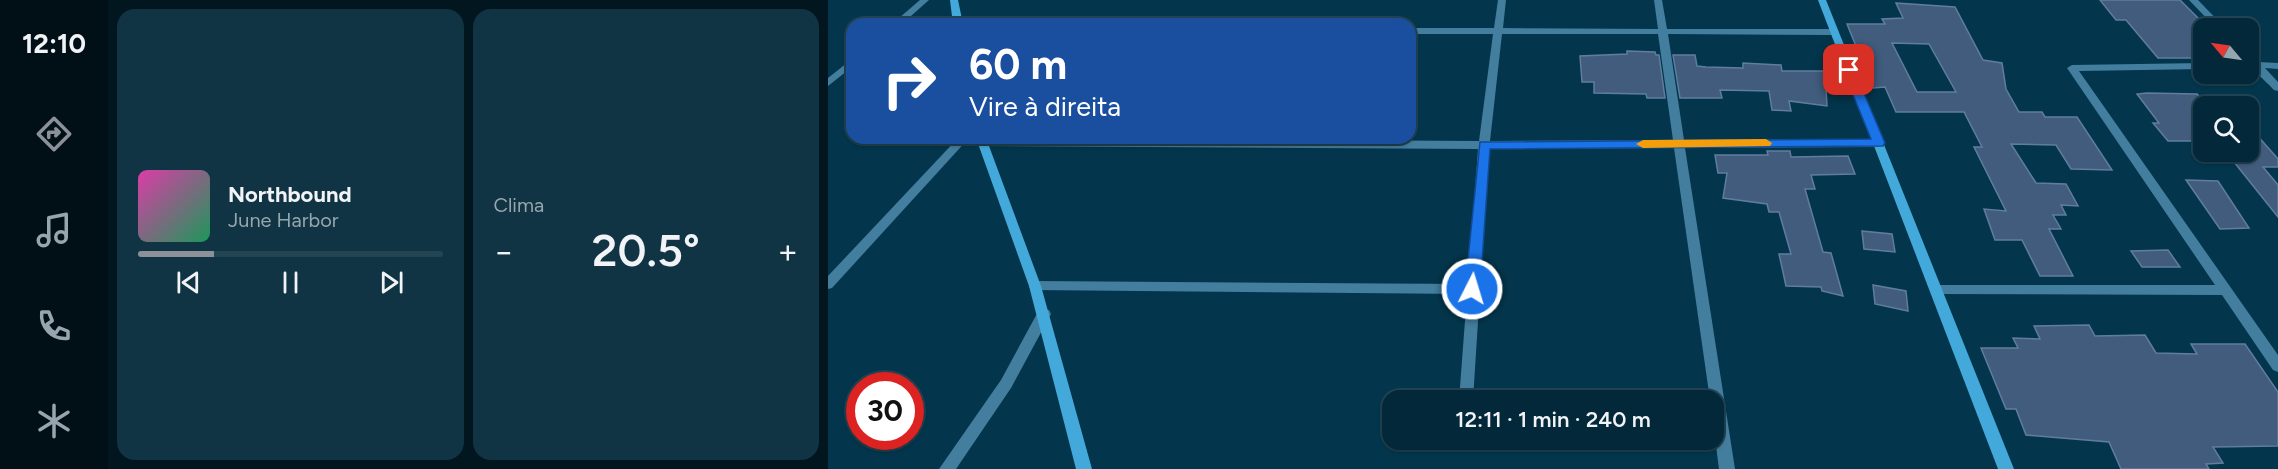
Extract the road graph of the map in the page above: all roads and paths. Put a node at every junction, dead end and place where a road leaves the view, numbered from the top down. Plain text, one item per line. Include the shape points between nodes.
1 (925, 0) edge
2 (954, 0) edge
3 (1503, 0) edge
4 (1658, 0) edge
5 (1822, 0) edge
6 (2193, 0) edge
7 (904, 18) edge
8 (957, 18) edge
9 (2211, 18) edge
10 (1416, 31) edge
11 (1662, 31) junction
12 (1499, 32) junction
13 (1834, 32) junction
14 (2259, 65) edge
15 (2193, 66) edge
16 (2278, 66) edge
17 (846, 67) edge
18 (2259, 70) edge
19 (828, 82) edge
20 (2278, 87) edge
21 (1678, 143) junction
22 (1879, 143) junction
23 (958, 144) edge
24 (983, 144) edge
25 (1384, 144) edge
26 (1484, 145) junction
27 (828, 284) edge
28 (1035, 286) junction
29 (1472, 289) junction
30 (1937, 290) junction
31 (2225, 290) junction
32 (1044, 314) junction
33 (2278, 366) edge
34 (1467, 390) edge
35 (947, 469) edge
36 (1084, 469) edge
37 (1727, 469) edge
38 (2006, 469) edge

1 - 7 street
2 - 8 street
3 - 12 street
4 - 11 street
5 - 13 street
6 - 9 street
10 - 12 street
11 - 12 street
11 - 13 street
11 - 21 street
12 - 26 street
13 - 22 street
14 - 16 street
15 - 31 street via 2072,68
17 - 19 street
18 - 20 street
21 - 22 street
21 - 26 street
21 - 37 street
22 - 30 street
23 - 27 street
24 - 28 street
25 - 26 street
26 - 29 street
28 - 29 street
28 - 32 street
29 - 34 street
30 - 31 street
30 - 38 street
31 - 33 street
32 - 35 street via 1006,384
32 - 36 street

